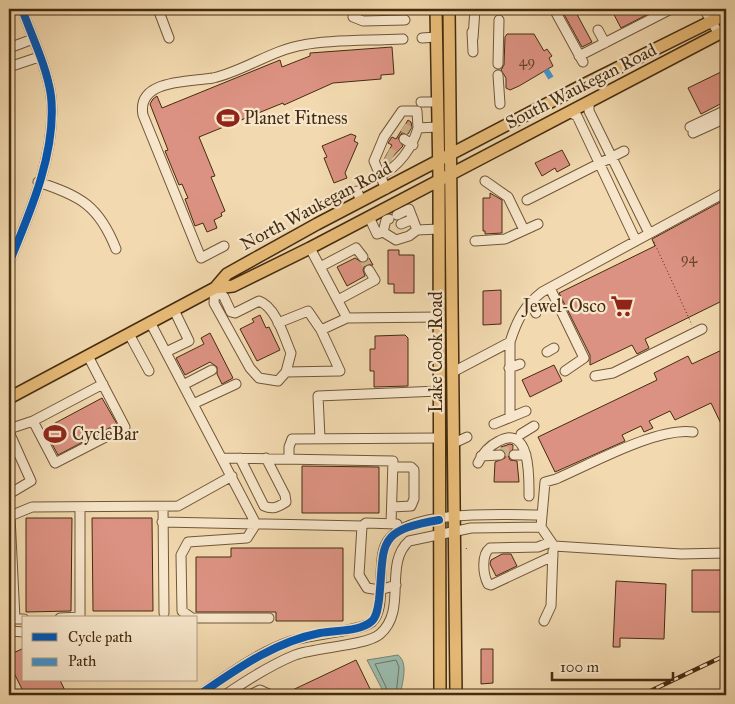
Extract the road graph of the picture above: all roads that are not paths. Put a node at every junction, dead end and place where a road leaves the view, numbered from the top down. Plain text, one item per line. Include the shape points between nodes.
1 (22, 9) edge
2 (158, 9) edge
3 (436, 9) edge
4 (450, 9) edge
5 (475, 9) edge
6 (554, 9) edge
7 (671, 9) edge
8 (704, 9) edge
9 (726, 14) edge
10 (353, 17) dead end
11 (405, 20) dead end
12 (499, 20) dead end
13 (712, 22) junction
14 (598, 30) dead end
15 (722, 32) edge
16 (436, 37) junction
17 (169, 38) dead end
18 (422, 38) dead end
19 (33, 39) junction
20 (403, 39) dead end
21 (605, 43) junction
22 (9, 48) edge
23 (473, 52) dead end
24 (39, 57) junction
25 (9, 64) edge
26 (498, 64) dead end
27 (498, 75) dead end
28 (421, 102) dead end
29 (438, 102) junction
30 (589, 103) junction
31 (500, 104) dead end
32 (726, 110) edge
33 (571, 112) junction
34 (726, 118) edge
35 (395, 122) junction
36 (438, 127) junction
37 (389, 130) junction
38 (412, 130) junction
39 (413, 144) junction
40 (624, 151) dead end
41 (452, 154) junction
42 (388, 157) junction
43 (611, 158) junction
44 (438, 161) junction
45 (599, 163) junction
46 (452, 173) junction
47 (380, 176) junction
48 (439, 180) junction
49 (485, 181) dead end
50 (38, 182) junction
51 (386, 188) junction
52 (726, 192) edge
53 (526, 200) dead end
54 (369, 216) junction
55 (538, 224) dead end
56 (439, 229) junction
57 (417, 230) junction
58 (524, 230) junction
59 (383, 232) junction
60 (649, 233) junction
61 (476, 241) dead end
62 (636, 241) junction
63 (224, 246) dead end
64 (310, 248) junction
65 (116, 250) dead end
66 (363, 257) dead end
67 (9, 262) edge
68 (320, 267) junction
69 (369, 270) dead end
70 (215, 288) junction
71 (549, 289) junction
72 (338, 300) junction
73 (530, 302) junction
74 (174, 310) junction
75 (536, 313) dead end
76 (439, 317) junction
77 (348, 318) junction
78 (150, 322) junction
79 (278, 323) junction
80 (321, 330) junction
81 (699, 330) road end
82 (129, 334) junction
83 (510, 342) junction
84 (166, 352) junction
85 (88, 356) junction
86 (520, 364) dead end
87 (509, 368) junction
88 (212, 370) dead end
89 (149, 371) dead end
90 (565, 371) dead end
91 (286, 372) junction
92 (453, 372) junction
93 (595, 376) dead end
94 (103, 384) junction
95 (236, 384) dead end
96 (183, 385) junction
97 (439, 391) junction
98 (9, 398) edge
99 (193, 404) junction
100 (526, 411) dead end
101 (510, 417) junction
102 (33, 421) junction
103 (494, 424) dead end
104 (534, 426) dead end
105 (9, 431) edge
106 (693, 432) dead end
107 (521, 434) dead end
108 (467, 437) dead end
109 (320, 438) junction
110 (439, 438) junction
111 (454, 443) junction
112 (500, 451) tunnel mouth
113 (222, 458) junction
114 (240, 458) junction
115 (266, 458) junction
116 (289, 458) junction
117 (393, 467) junction
118 (232, 476) junction
119 (9, 494) edge
120 (529, 496) dead end
121 (80, 507) junction
122 (392, 507) junction
123 (162, 508) junction
124 (541, 515) junction
125 (453, 516) junction
126 (10, 517) edge
127 (439, 520) junction
128 (162, 522) junction
129 (256, 524) junction
130 (391, 524) junction
131 (410, 524) junction
132 (362, 526) junction
133 (542, 527) junction
134 (453, 532) junction
135 (439, 534) junction
136 (553, 548) junction
137 (726, 553) edge
138 (396, 585) junction
139 (380, 590) junction
140 (11, 612) edge
141 (164, 613) dead end
142 (80, 616) edge
143 (189, 616) edge
144 (198, 618) edge
145 (269, 618) dead end
146 (22, 619) edge
147 (544, 621) dead end
148 (9, 631) edge
149 (22, 632) edge
150 (215, 684) junction
151 (199, 695) edge
152 (224, 695) edge
153 (250, 695) edge
154 (271, 695) edge
155 (440, 695) edge
156 (456, 695) edge

1 - 19 street
2 - 17 street
3 - 16 main road, Lake Cook Road
4 - 41 main road, Lake Cook Road via 454,38
5 - 23 street
6 - 21 street via 581,59
7 - 21 street
8 - 13 street
9 - 13 main road, South Waukegan Road
10 - 11 street via 363,21
12 - 26 street
13 - 15 street
13 - 41 main road, South Waukegan Road
14 - 21 street
15 - 30 main road, South Waukegan Road
16 - 18 street
16 - 29 main road, Lake Cook Road
19 - 22 street
19 - 24 street
20 - 63 street via 303,45 214,78 183,80 145,96 141,108 143,115 201,258
24 - 25 street via 12,66
24 - 50 street via 51,96 52,135
27 - 31 street
28 - 29 street
29 - 36 main road, Lake Cook Road
30 - 33 main road, South Waukegan Road
30 - 43 street via 589,111
32 - 34 street via 691,130
33 - 45 street via 577,116
33 - 46 main road, South Waukegan Road
35 - 37 street
35 - 38 street
35 - 38 street via 402,111 417,111
36 - 38 street
36 - 44 main road, Lake Cook Road
37 - 39 street
37 - 42 street
38 - 39 street
39 - 42 street
40 - 43 street
41 - 44 main road, South Waukegan Road
41 - 46 main road, Lake Cook Road
42 - 47 street
42 - 47 street via 374,162
43 - 45 street
43 - 60 street
44 - 48 main road, Lake Cook Road
44 - 51 main road, North Waukegan Road
45 - 53 street
45 - 62 street
46 - 48 main road, South Waukegan Road
46 - 92 main road, Lake Cook Road
47 - 51 street
48 - 54 main road, North Waukegan Road
48 - 56 main road, Lake Cook Road
49 - 58 street via 508,197
50 - 65 street via 84,201 104,222
50 - 67 street
51 - 70 main road, North Waukegan Road via 359,196 227,274
52 - 60 street
54 - 59 street via 378,234
54 - 64 main road, North Waukegan Road
55 - 58 street
56 - 57 street
56 - 76 main road, Lake Cook Road
57 - 59 street via 396,240
57 - 59 street via 413,219 395,221
58 - 61 street via 504,239
60 - 62 street
62 - 71 street
64 - 68 street
64 - 70 main road, North Waukegan Road via 233,286
66 - 68 street via 356,248
68 - 72 street
69 - 72 street via 374,280
70 - 74 main road, North Waukegan Road
70 - 79 street via 231,312 259,301 265,303
70 - 91 street via 214,302 250,368 259,378 267,380 278,380
71 - 73 street
71 - 90 street via 584,358
72 - 77 street
73 - 75 street
73 - 83 street via 516,322
74 - 78 main road, North Waukegan Road
74 - 84 street via 189,341
76 - 77 street
76 - 97 main road, Lake Cook Road
77 - 80 street
78 - 82 main road, North Waukegan Road
78 - 84 street
79 - 80 street via 308,311
79 - 91 street via 291,353
80 - 91 street via 340,371
81 - 93 street via 613,373
82 - 85 main road, North Waukegan Road
82 - 89 street
83 - 87 street
83 - 92 street
84 - 96 street
85 - 94 street
85 - 98 main road, North Waukegan Road
86 - 87 street
87 - 101 street
88 - 96 street
92 - 111 main road, Lake Cook Road
94 - 102 street
94 - 102 street via 125,427 55,463
95 - 99 street
96 - 99 street
97 - 109 street via 318,396
97 - 110 main road, Lake Cook Road
99 - 113 street
100 - 101 street
101 - 103 street
102 - 105 street
104 - 107 street
105 - 119 street via 31,481
106 - 124 street via 678,432 643,442 545,482
108 - 111 street
109 - 110 street
109 - 116 street via 292,439
110 - 127 main road, Lake Cook Road
111 - 125 main road, Lake Cook Road
112 - 120 street via 483,455 502,439 511,437 528,461
113 - 114 street
113 - 118 street
114 - 115 street
114 - 115 street via 264,506 278,507 286,502 285,495
115 - 116 street
116 - 117 street via 393,460
117 - 122 street
117 - 122 street via 411,467 414,470 414,499 411,506
118 - 123 street via 178,506
118 - 129 street
121 - 123 street
121 - 126 street via 32,507
121 - 142 street
122 - 130 street
123 - 128 street
124 - 125 street
124 - 133 street
125 - 127 street
125 - 134 main road, Lake Cook Road
126 - 140 street
127 - 131 street
127 - 135 main road, Lake Cook Road
128 - 129 street
128 - 141 street
129 - 132 street
129 - 143 street via 247,538 188,542 181,555 182,611
130 - 131 street
130 - 132 street via 366,523
131 - 139 street via 389,539 382,552
132 - 139 street via 359,575 367,588
133 - 134 street via 472,528
133 - 136 street
134 - 135 street
134 - 156 main road, Lake Cook Road
135 - 138 street via 409,541 402,547
135 - 155 main road, Lake Cook Road
136 - 136 street via 490,548 484,562 488,584
136 - 137 street
136 - 147 street via 550,606
138 - 139 street
138 - 152 street via 392,614 380,635 366,641 296,655 272,665
139 - 150 street via 378,610 371,623 291,641 265,652
140 - 146 street via 14,619
144 - 145 street
148 - 149 street
150 - 151 street
150 - 152 street
153 - 154 street via 260,690

